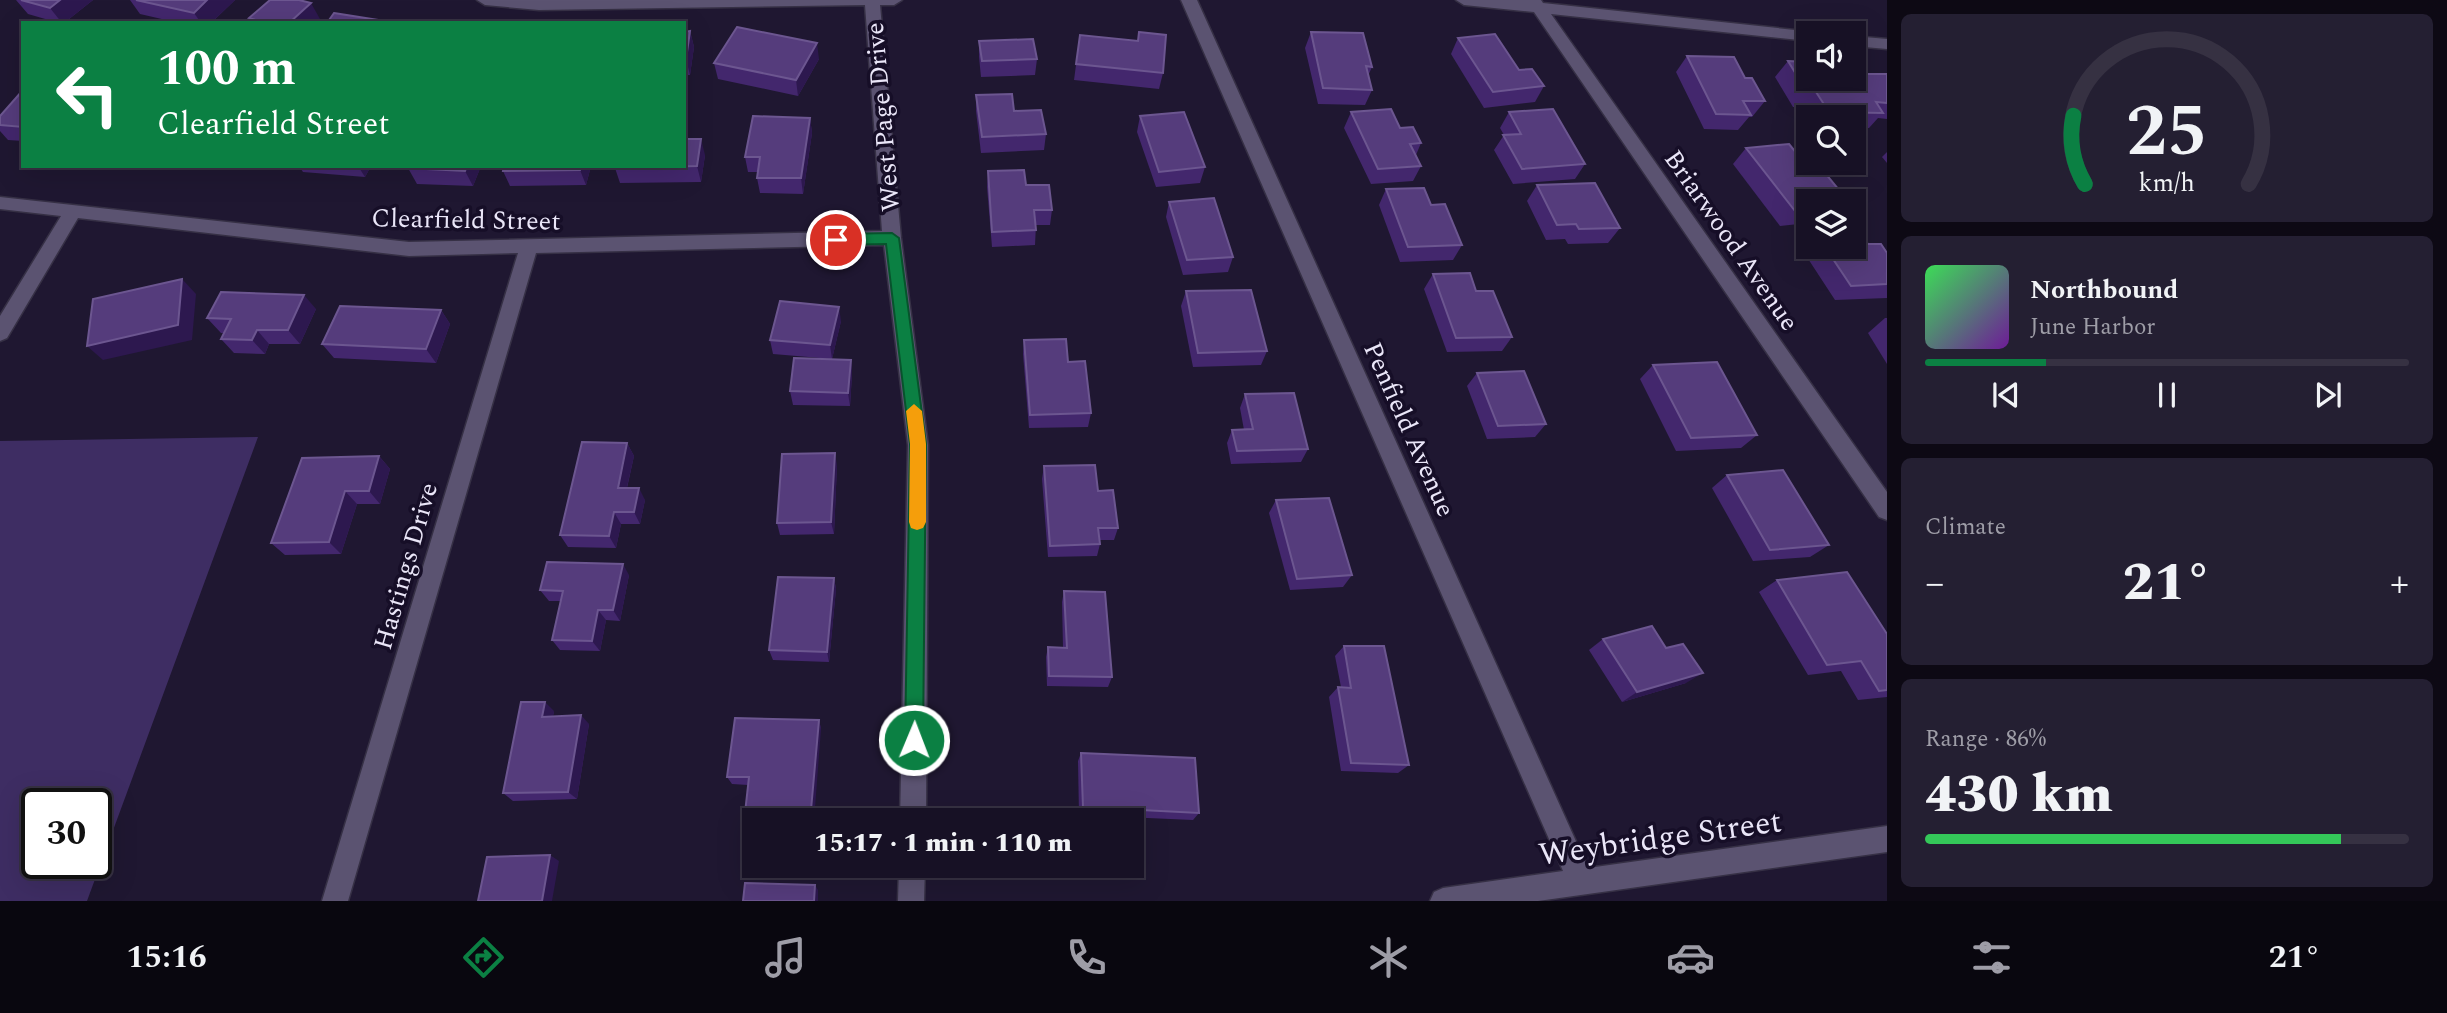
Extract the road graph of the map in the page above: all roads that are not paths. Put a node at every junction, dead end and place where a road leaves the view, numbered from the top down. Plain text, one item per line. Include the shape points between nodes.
1 (485, 0) edge
2 (894, 0) edge
3 (1189, 0) edge
4 (1464, 0) edge
5 (872, 1) edge
6 (1535, 3) edge
7 (1796, 35) edge
8 (1866, 42) edge
9 (1887, 44) edge
10 (0, 204) edge
11 (72, 213) junction
12 (892, 238) junction
13 (529, 247) junction
14 (0, 333) edge
15 (1887, 510) edge
16 (913, 808) edge
17 (1887, 839) edge
18 (912, 878) edge
19 (1580, 880) junction
20 (335, 901) edge
21 (911, 901) edge
22 (1443, 901) edge

1 - 5 street via 539,5
2 - 5 street
3 - 19 street, Penfield Avenue
4 - 6 street
5 - 12 street, West Page Drive
6 - 7 street
6 - 15 street, Briarwood Avenue
8 - 9 street
10 - 11 street, Clearfield Street
11 - 13 street, Clearfield Street via 409,249
11 - 14 street
12 - 13 street, Clearfield Street
12 - 16 street, West Page Drive via 918,444
13 - 20 street, Hastings Drive
17 - 19 street, Weybridge Street
18 - 21 street
19 - 22 street, Weybridge Street

